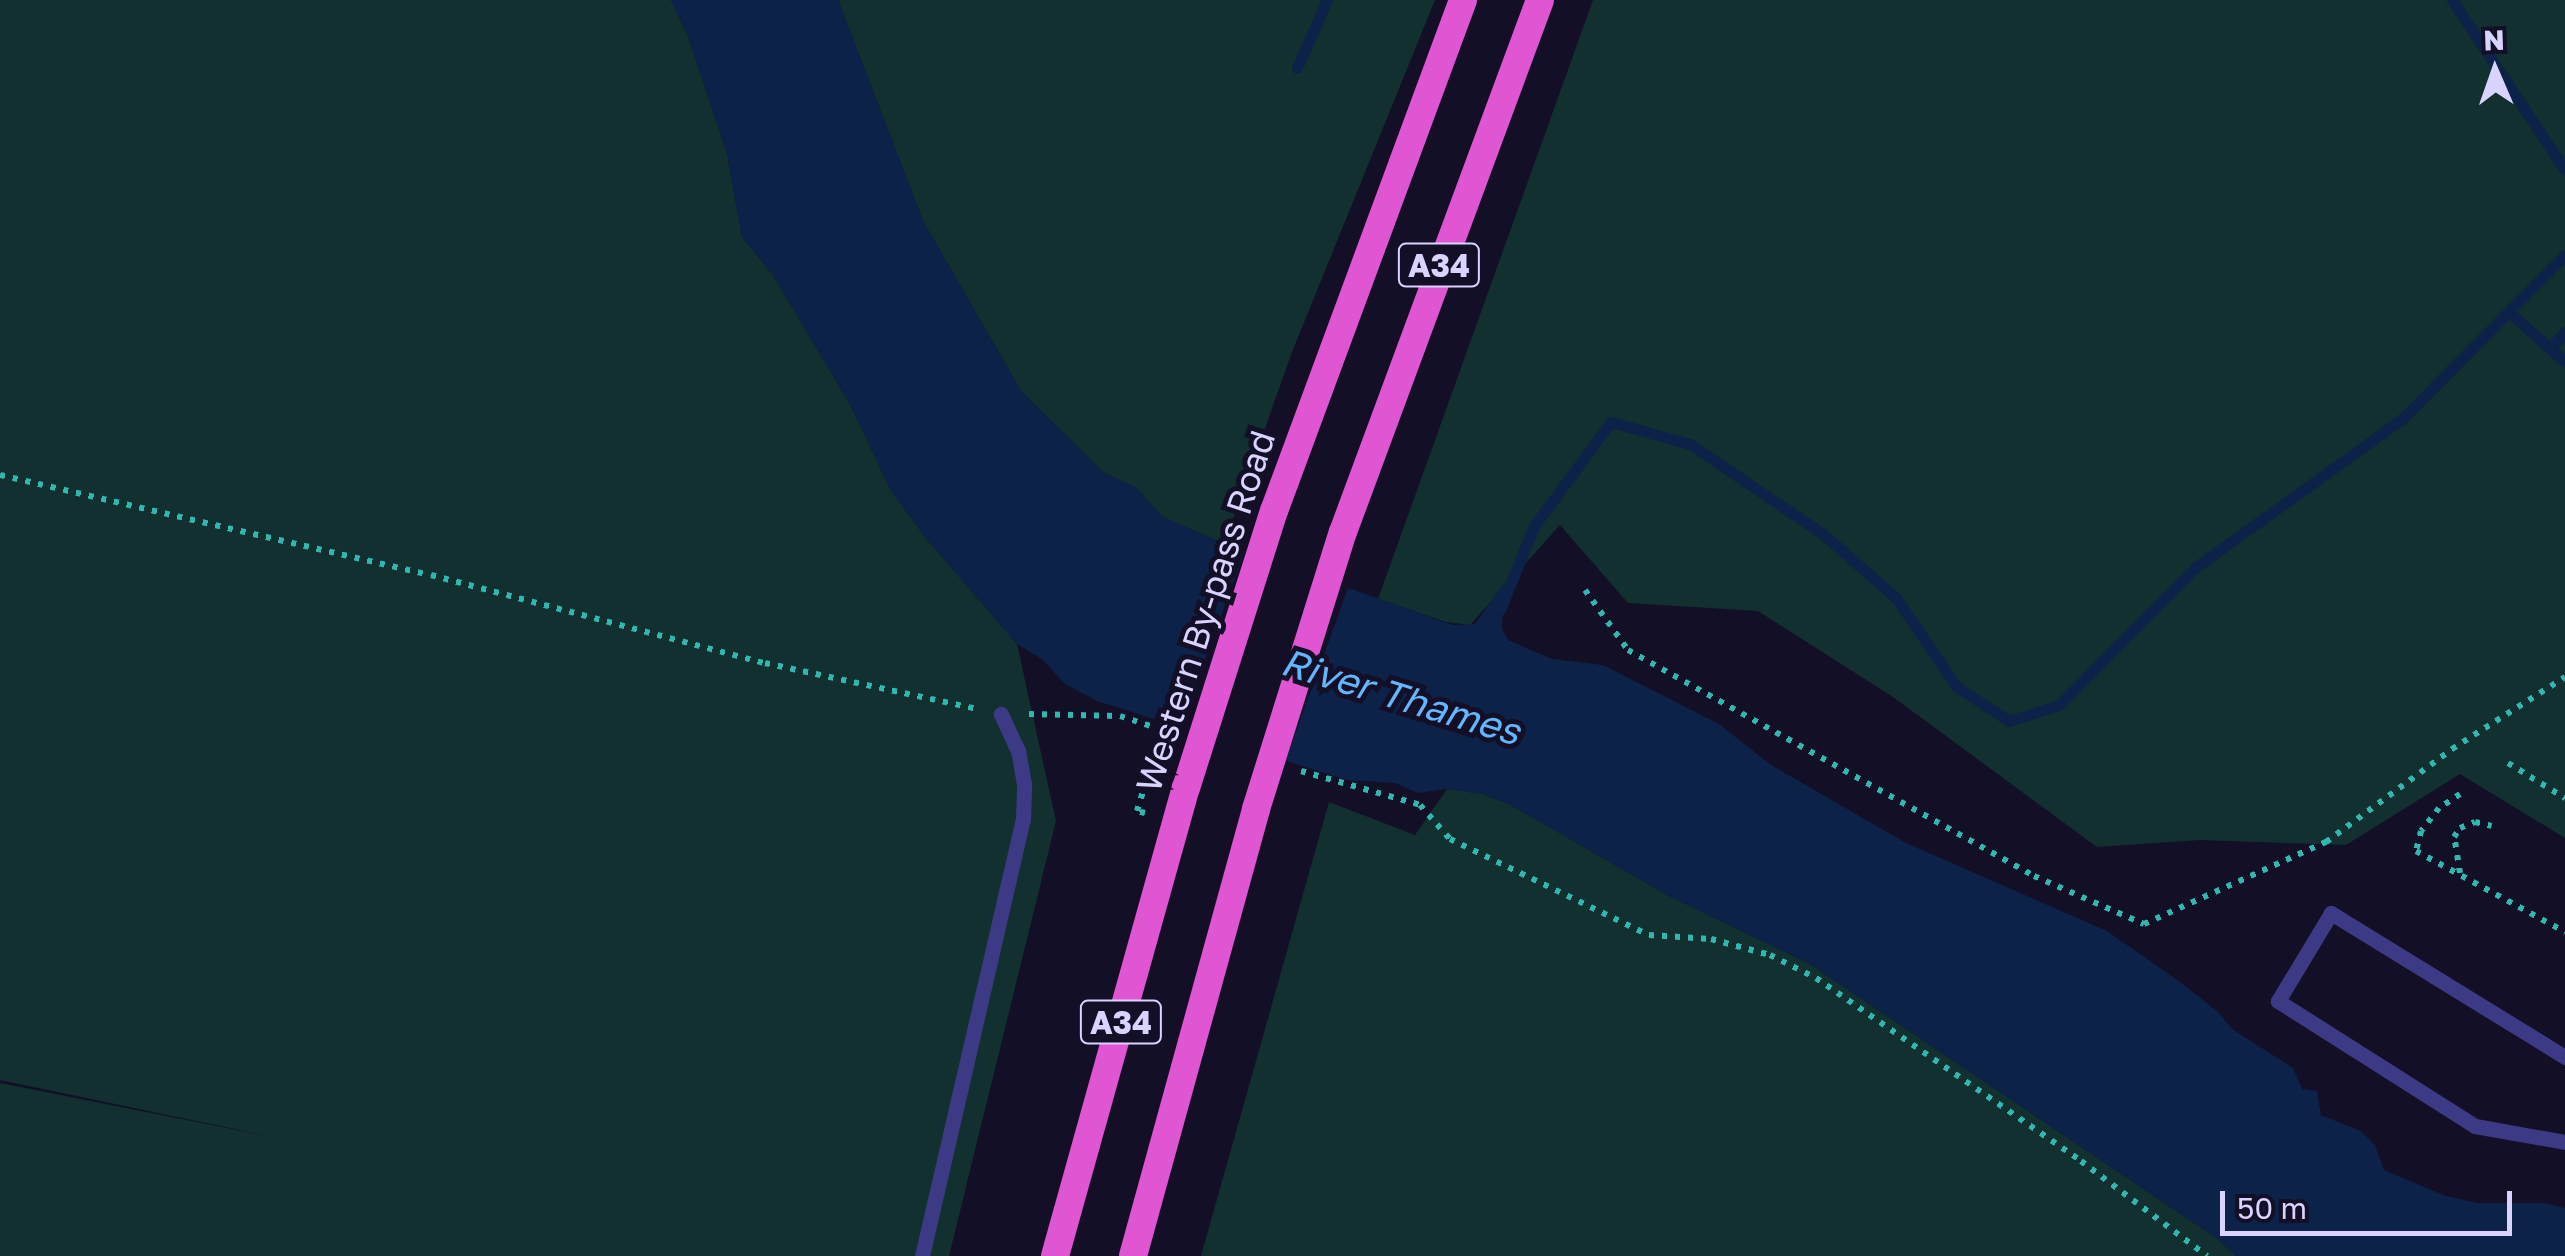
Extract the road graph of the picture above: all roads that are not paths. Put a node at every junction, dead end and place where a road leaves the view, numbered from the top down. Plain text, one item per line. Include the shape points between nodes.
1 (1463, 0) edge
2 (1540, 0) edge
3 (1001, 714) road end
4 (2565, 1057) edge
5 (2565, 1142) edge
6 (922, 1256) edge
7 (1055, 1256) edge
8 (1133, 1256) edge

1 - 7 highway, Western By-pass Road / A34, bridge via 1274,511 1186,788
2 - 8 highway, A34, bridge via 1343,532 1256,809
3 - 6 lane via 1018,751 1023,819
4 - 5 lane via 2331,913 2278,1001 2475,1126

